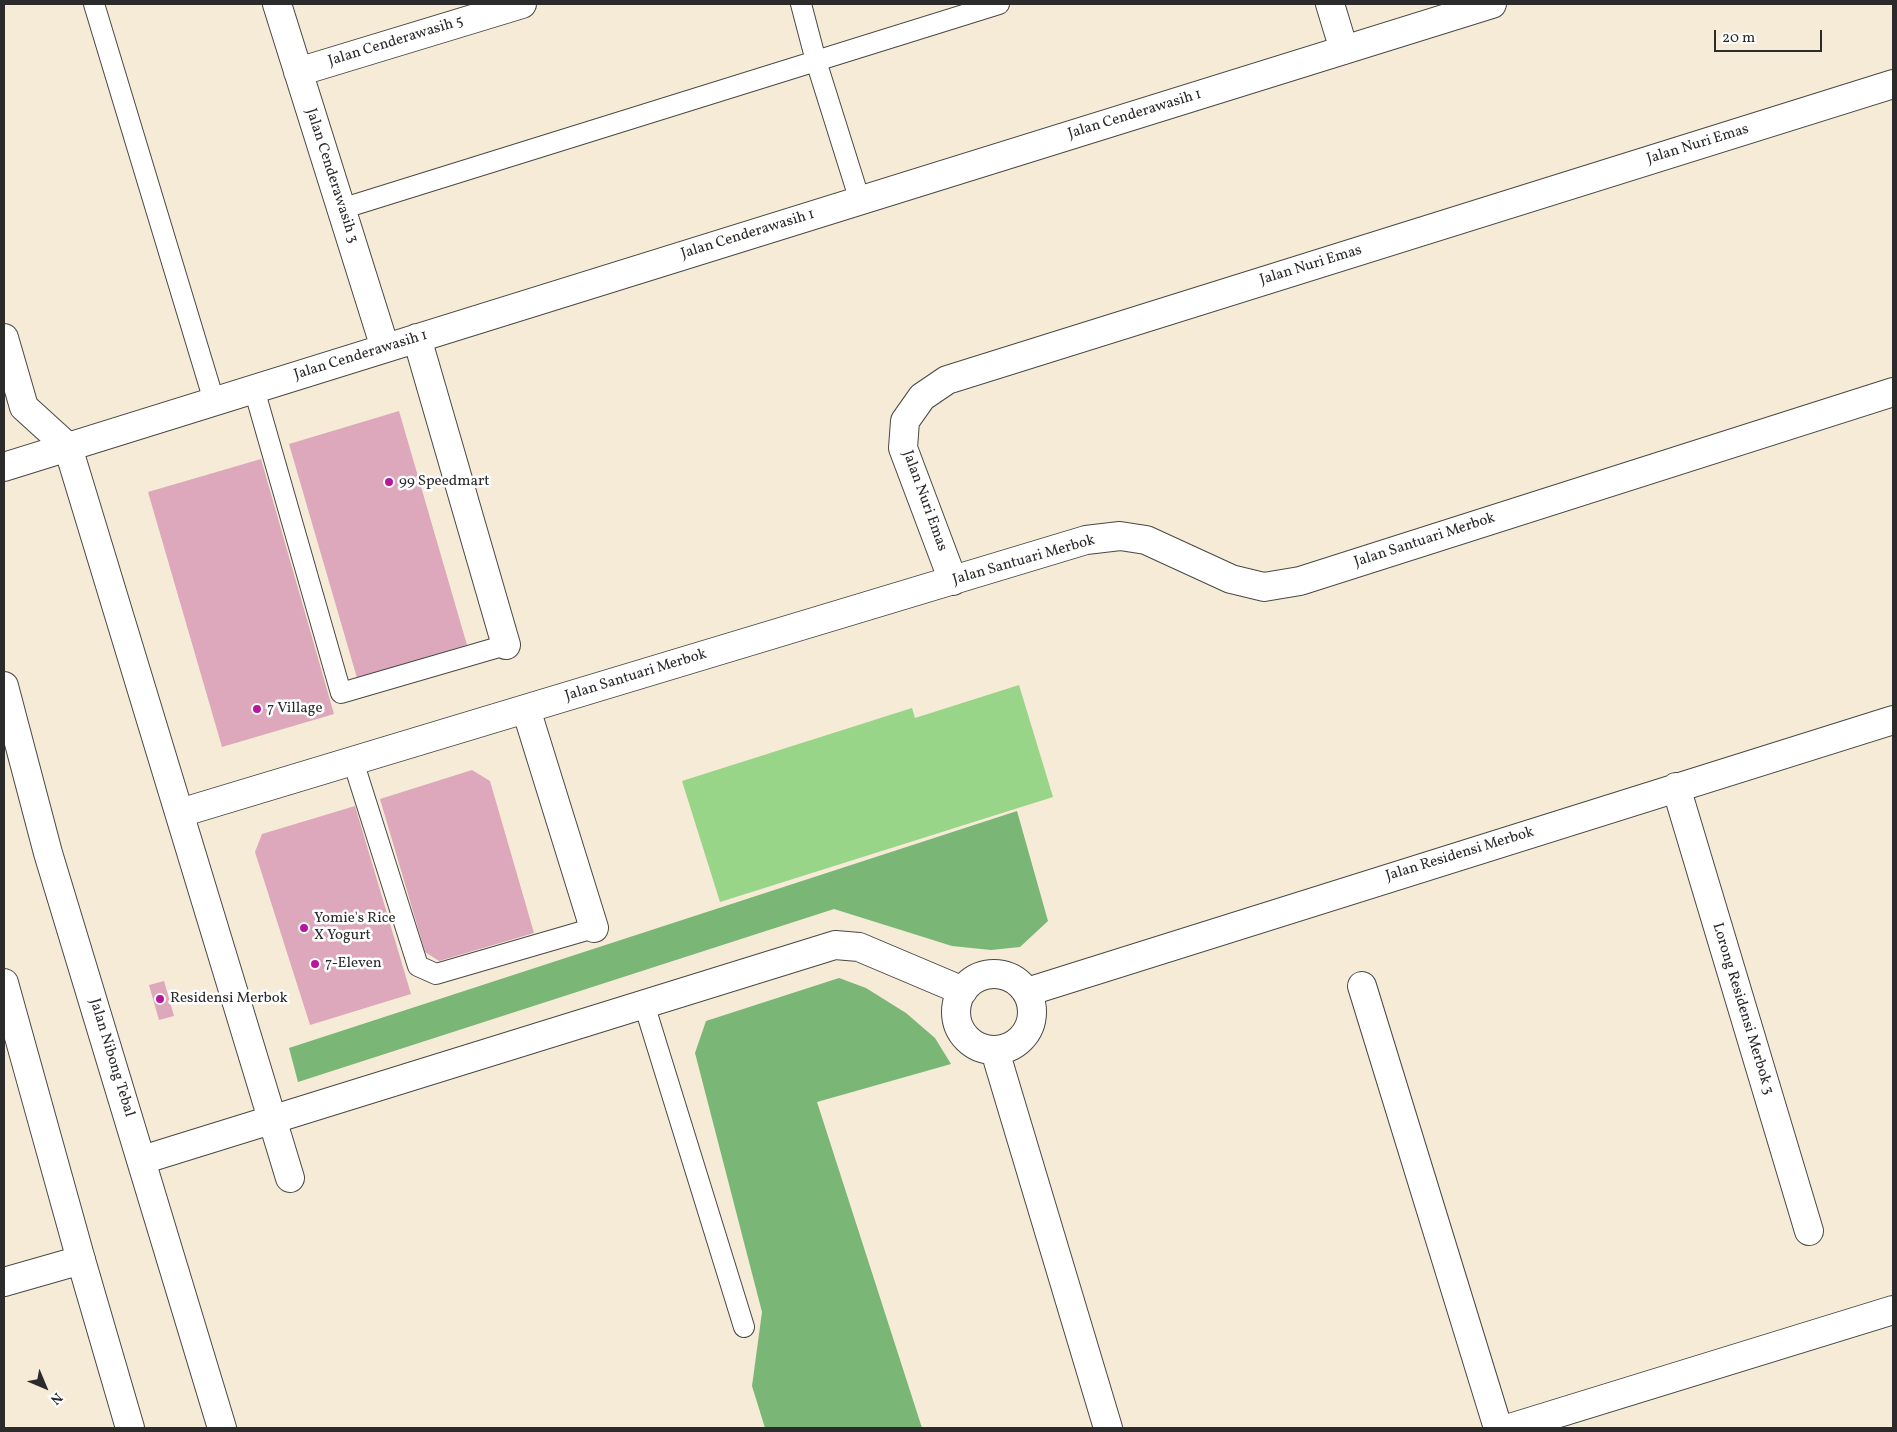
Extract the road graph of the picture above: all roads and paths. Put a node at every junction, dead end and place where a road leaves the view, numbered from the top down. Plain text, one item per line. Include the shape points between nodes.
1 (94, 4) edge
2 (277, 4) edge
3 (522, 4) edge
4 (801, 4) edge
5 (1000, 4) edge
6 (1330, 4) edge
7 (1492, 4) edge
8 (1344, 50) junction
9 (816, 61) junction
10 (298, 72) junction
11 (1893, 84) edge
12 (860, 201) junction
13 (341, 209) junction
14 (4, 338) edge
15 (417, 338) junction
16 (386, 348) junction
17 (254, 389) junction
18 (1893, 392) edge
19 (214, 401) junction
20 (68, 447) junction
21 (4, 467) edge
22 (953, 581) junction
23 (506, 645) joint
24 (4, 686) edge
25 (526, 709) junction
26 (1893, 720) edge
27 (352, 761) junction
28 (1676, 787) junction
29 (180, 813) junction
30 (594, 928) joint
31 (4, 983) edge
32 (1362, 986) dead end
33 (963, 991) junction
34 (1027, 992) junction
35 (644, 1004) junction
36 (995, 1051) junction
37 (272, 1119) junction
38 (142, 1160) junction
39 (290, 1178) dead end
40 (1808, 1231) dead end
41 (81, 1260) junction
42 (4, 1282) edge
43 (1893, 1310) edge
44 (744, 1327) dead end
45 (130, 1428) edge
46 (222, 1428) edge
47 (1108, 1428) edge
48 (1498, 1428) edge
49 (1510, 1428) edge

1 - 19 lane
2 - 10 main road, Jalan Cenderawasih 3
3 - 10 main road, Jalan Cenderawasih 5
4 - 9 lane
5 - 9 lane
6 - 8 main road
7 - 8 main road, Jalan Cenderawasih 1
8 - 12 main road, Jalan Cenderawasih 1
9 - 12 lane
9 - 13 lane
10 - 13 main road, Jalan Cenderawasih 3
11 - 22 main road, Jalan Nuri Emas via 947,380 922,398 905,421 904,448
12 - 15 main road, Jalan Cenderawasih 1
13 - 16 main road, Jalan Cenderawasih 3
14 - 20 main road via 24,407
15 - 16 main road, Jalan Cenderawasih 1
15 - 23 main road
16 - 17 main road, Jalan Cenderawasih 1
17 - 19 main road, Jalan Cenderawasih 1
17 - 23 lane via 341,694
18 - 22 main road, Jalan Santuari Merbok via 1300,581 1264,587 1231,579 1146,540 1120,536 1086,540
19 - 20 main road, Jalan Cenderawasih 1
20 - 21 main road, Jalan Cenderawasih 1
20 - 29 main road
22 - 25 main road, Jalan Santuari Merbok
24 - 38 main road, Jalan Nibong Tebal via 48,853
25 - 27 main road, Jalan Santuari Merbok
25 - 30 main road
26 - 28 main road, Jalan Residensi Merbok
27 - 29 main road, Jalan Santuari Merbok
27 - 30 lane via 418,966 436,974
28 - 34 main road, Jalan Residensi Merbok
28 - 40 main road, Lorong Residensi Merbok 3
29 - 37 main road
31 - 41 main road
32 - 48 main road
33 - 34 main road via 982,976 995,974 1018,982
33 - 35 main road via 859,947 835,945
33 - 36 main road via 956,1014 958,1026 973,1044
34 - 36 main road via 1032,1014 1025,1035 1017,1044
35 - 37 main road
35 - 44 lane
36 - 47 main road
37 - 38 main road
37 - 39 main road
38 - 46 main road, Jalan Nibong Tebal
41 - 42 main road
41 - 45 main road
43 - 49 main road

